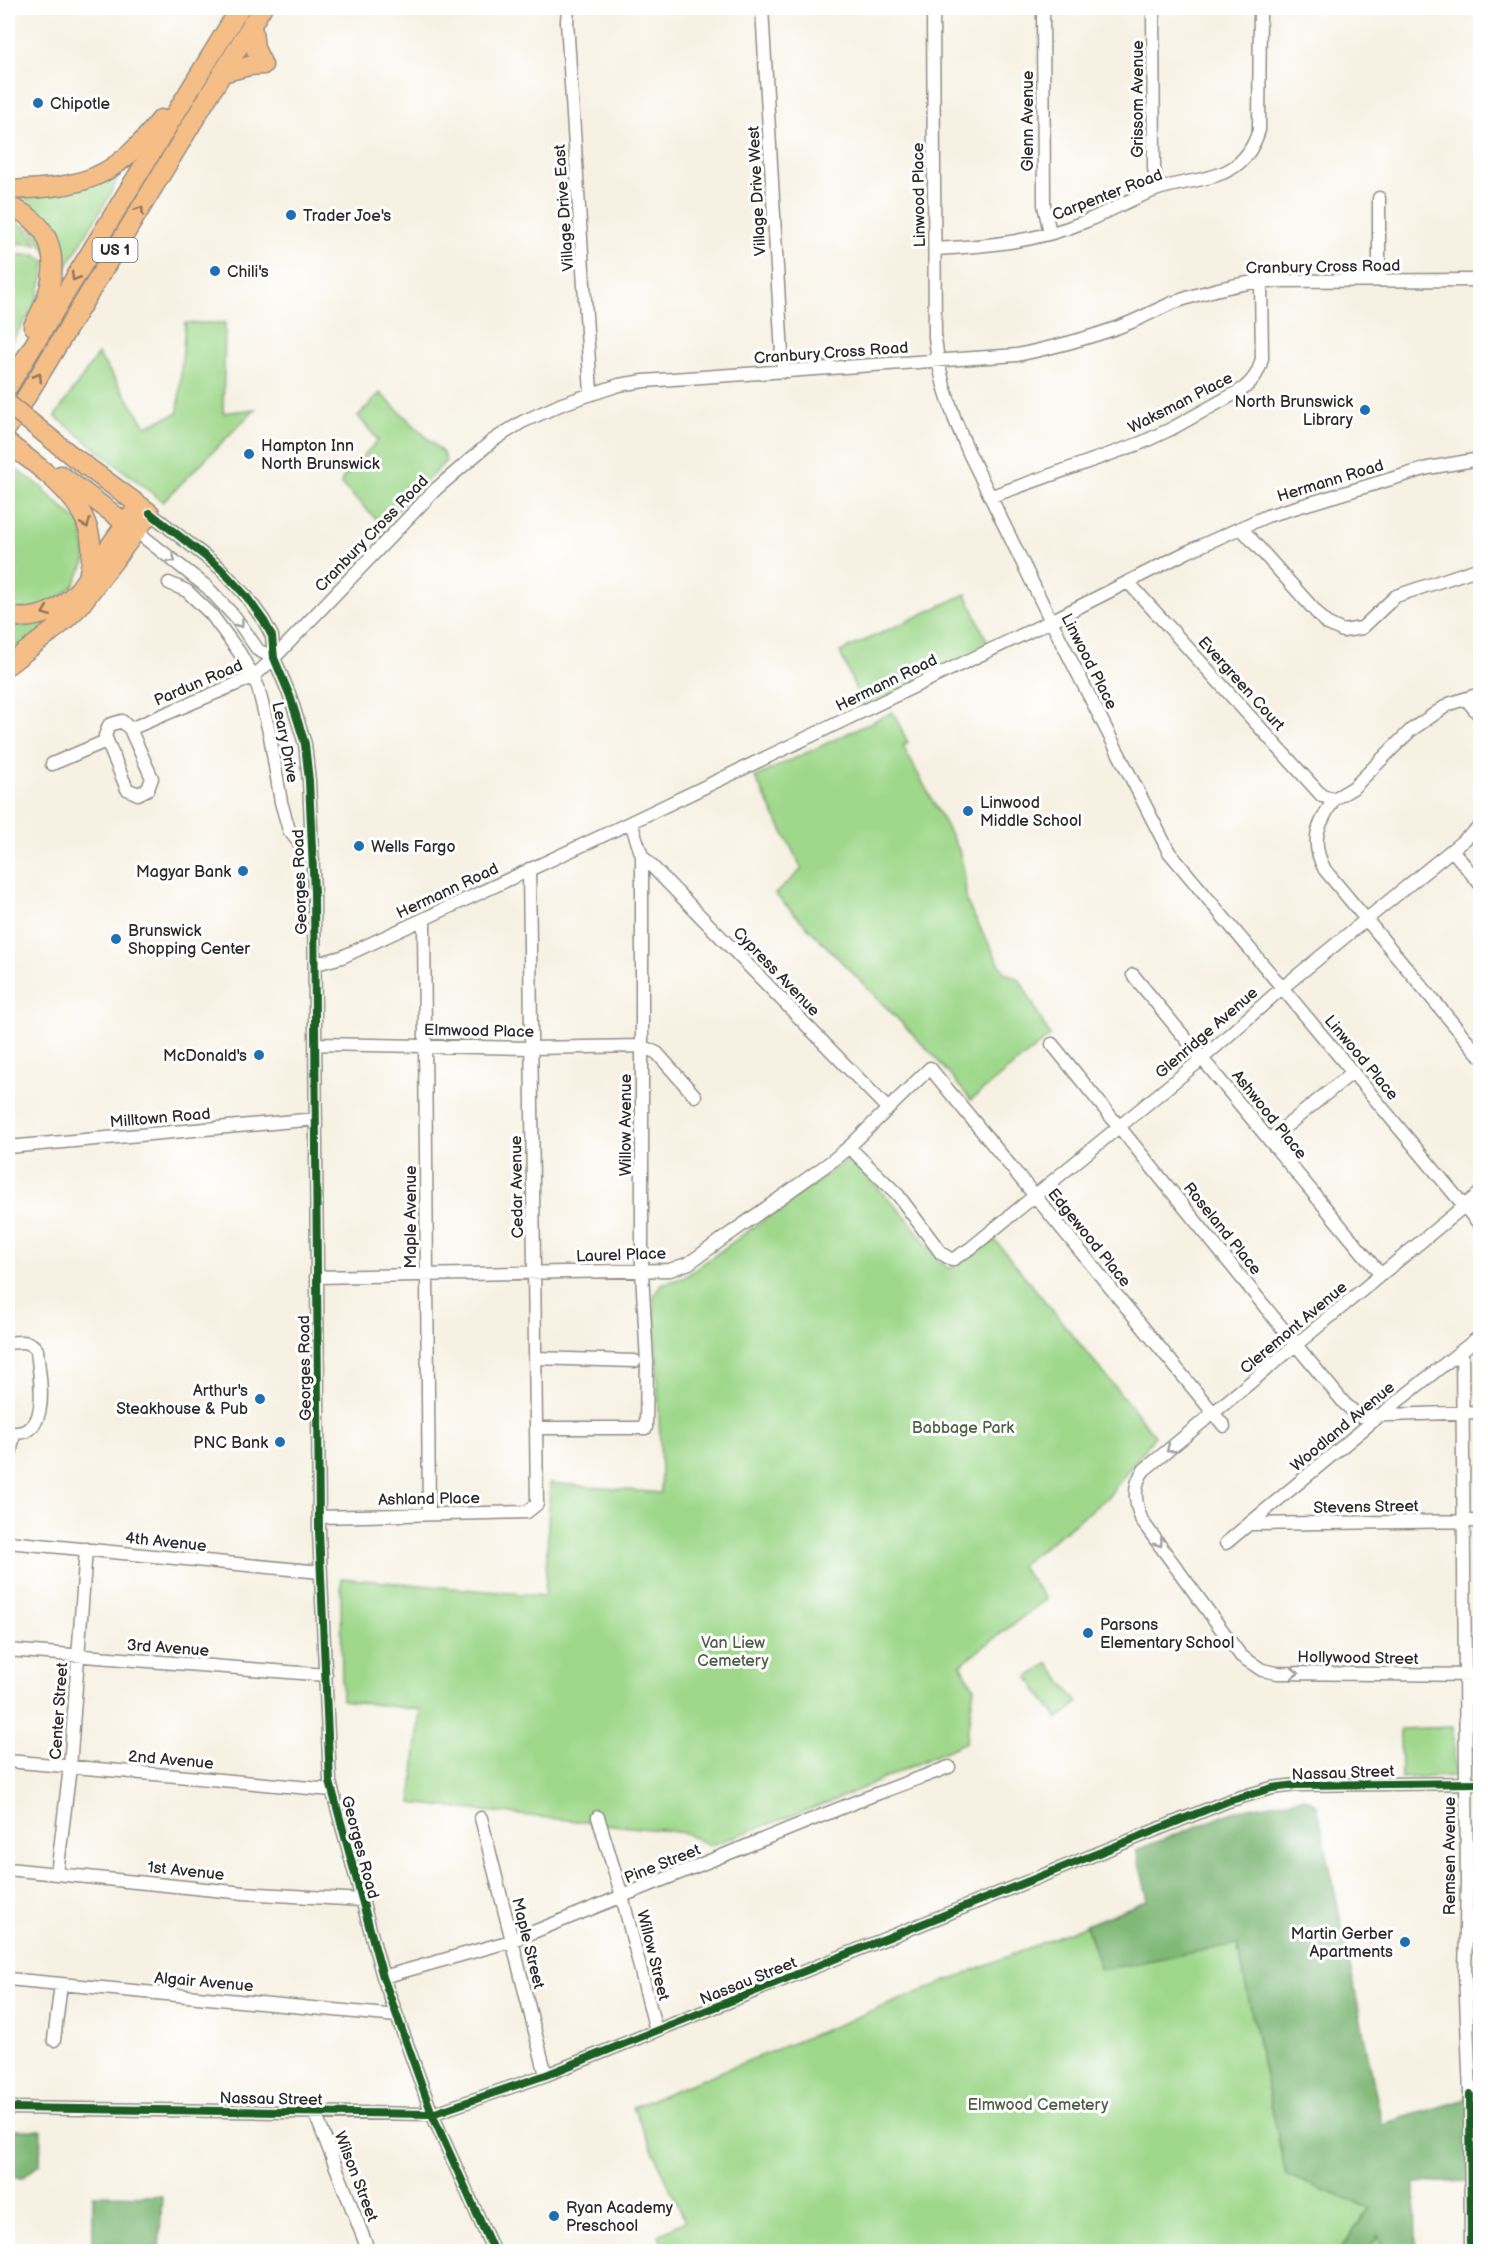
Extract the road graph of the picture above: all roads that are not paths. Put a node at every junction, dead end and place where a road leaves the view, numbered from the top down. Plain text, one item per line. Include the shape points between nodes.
1 (240, 8) edge
2 (568, 8) edge
3 (762, 8) edge
4 (933, 8) edge
5 (1043, 8) edge
6 (1153, 8) edge
7 (1260, 8) edge
8 (257, 15) edge
9 (215, 48) junction
10 (222, 73) junction
11 (1158, 189) junction
12 (8, 190) edge
13 (1378, 198) dead end
14 (8, 206) edge
15 (1050, 233) junction
16 (936, 249) junction
17 (1379, 280) junction
18 (1480, 280) edge
19 (1261, 281) junction
20 (938, 361) junction
21 (783, 372) junction
22 (8, 374) edge
23 (8, 387) edge
24 (591, 393) junction
25 (8, 404) edge
26 (8, 426) edge
27 (8, 443) edge
28 (1480, 459) edge
29 (57, 477) junction
30 (992, 496) junction
31 (144, 509) junction
32 (131, 527) junction
33 (1241, 528) junction
34 (1480, 568) edge
35 (87, 576) junction
36 (1129, 582) junction
37 (169, 583) dead end
38 (8, 616) edge
39 (1051, 621) junction
40 (274, 658) junction
41 (8, 665) edge
42 (253, 677) junction
43 (1480, 694) edge
44 (1466, 699) junction
45 (1480, 716) edge
46 (130, 729) junction
47 (106, 741) junction
48 (52, 764) dead end
49 (1334, 799) junction
50 (631, 823) junction
51 (1480, 827) edge
52 (1452, 850) junction
53 (642, 856) junction
54 (314, 862) junction
55 (529, 870) junction
56 (1480, 884) edge
57 (424, 919) junction
58 (1366, 920) junction
59 (316, 964) junction
60 (1133, 975) dead end
61 (1282, 988) junction
62 (316, 1044) junction
63 (1052, 1044) dead end
64 (425, 1046) junction
65 (641, 1046) junction
66 (531, 1048) junction
67 (1480, 1056) edge
68 (1203, 1058) junction
69 (930, 1068) joint
70 (1353, 1072) junction
71 (695, 1096) dead end
72 (888, 1109) junction
73 (316, 1119) junction
74 (1119, 1126) junction
75 (1269, 1140) junction
76 (8, 1147) edge
77 (849, 1147) junction
78 (1480, 1193) edge
79 (1035, 1195) junction
80 (1464, 1206) junction
81 (1480, 1226) edge
82 (642, 1272) junction
83 (534, 1274) junction
84 (427, 1275) junction
85 (1381, 1275) junction
86 (316, 1277) junction
87 (1480, 1336) edge
88 (8, 1343) edge
89 (1296, 1345) junction
90 (1462, 1351) junction
91 (535, 1358) junction
92 (635, 1360) dead end
93 (1480, 1412) edge
94 (1462, 1413) junction
95 (1214, 1414) junction
96 (1378, 1417) junction
97 (1224, 1426) dead end
98 (536, 1428) junction
99 (10, 1434) edge
100 (8, 1464) edge
101 (537, 1504) joint
102 (429, 1514) junction
103 (319, 1517) junction
104 (1463, 1521) junction
105 (1480, 1521) edge
106 (1251, 1524) junction
107 (8, 1542) edge
108 (1226, 1543) dead end
109 (86, 1550) junction
110 (321, 1572) junction
111 (8, 1650) edge
112 (1241, 1656) joint
113 (78, 1657) junction
114 (326, 1675) junction
115 (1465, 1675) junction
116 (1480, 1675) edge
117 (8, 1761) edge
118 (70, 1767) junction
119 (949, 1767) dead end
120 (1465, 1783) junction
121 (1480, 1783) edge
122 (332, 1790) junction
123 (598, 1817) dead end
124 (481, 1818) dead end
125 (8, 1869) edge
126 (57, 1874) junction
127 (1467, 1892) junction
128 (1480, 1892) edge
129 (622, 1896) junction
130 (362, 1900) junction
131 (511, 1941) junction
132 (383, 1977) junction
133 (8, 1979) edge
134 (61, 1984) junction
135 (397, 2016) junction
136 (656, 2031) junction
137 (54, 2040) dead end
138 (546, 2075) junction
139 (8, 2108) edge
140 (315, 2113) junction
141 (432, 2114) junction
142 (1476, 2180) edge
143 (369, 2252) edge
144 (494, 2252) edge
145 (1471, 2252) edge

1 - 9 highway, US 1
2 - 24 street, Village Drive East
3 - 21 street, Village Drive West
4 - 16 street, Linwood Place
5 - 15 street, Glenn Avenue via 1044,204
6 - 11 street, Grissom Avenue via 1154,168
7 - 11 street, Carpenter Road via 1260,117 1255,144 1221,175
8 - 10 highway, US 1
8 - 10 highway via 255,48 263,65
9 - 12 highway via 145,139 117,166 69,185
9 -> 23 highway, US 1
26 -> 10 highway, US 1
11 - 15 street, Carpenter Road
13 - 17 street
14 - 22 highway via 29,217 40,229 52,251 53,263 43,307
15 - 16 street, Carpenter Road via 1001,245
16 - 20 street, Linwood Place
17 - 18 street, Cranbury Cross Road
17 - 19 street, Cranbury Cross Road
19 - 20 street, Cranbury Cross Road via 1174,303 1072,344 1017,355
19 - 30 street, Waksman Place via 1262,358 1256,375 1243,389 1141,442
20 - 21 street, Cranbury Cross Road
20 - 30 street, Linwood Place via 955,420
21 - 24 street, Cranbury Cross Road via 644,381
24 - 40 street, Cranbury Cross Road via 540,413 492,441 436,489
25 - 31 highway, Georges Road, bridge
27 - 29 highway
28 - 33 street, Hermann Road via 1417,471 1268,516
29 - 32 highway, Georges Road
29 -> 35 highway via 87,525 92,545
30 - 39 street, Linwood Place
31 - 32 highway
31 - 40 street, Georges Road via 207,556 246,596 273,636
32 - 35 highway
32 -> 40 street, Georges Road via 207,587 258,650
32 - 41 highway via 73,614
33 - 34 street via 1326,623 1343,631 1362,628 1396,596
33 - 36 street, Hermann Road
35 -> 38 highway via 68,600 50,612 27,618
36 - 39 street, Hermann Road
36 - 49 street, Evergreen Court via 1310,784 1322,796
37 - 42 street, Leary Drive via 187,591 211,615
39 - 50 street, Hermann Road
39 - 61 street, Linwood Place via 1169,852
40 - 42 street, Pardun Road
40 - 54 street, Georges Road via 305,744
42 - 46 street, Pardun Road
42 - 54 street, Leary Drive via 270,736 289,830
43 - 44 street
44 - 45 street
44 - 49 street via 1449,704 1411,730 1353,788
46 - 47 street via 122,721 113,723 107,729
46 - 47 street via 152,778 144,792 138,794 127,789
47 - 48 street
49 - 58 street via 1320,821 1317,855 1324,870
50 - 53 street, Willow Avenue
50 - 55 street, Hermann Road
51 - 52 street, Glenridge Avenue
52 - 56 street
52 - 58 street, Glenridge Avenue
53 - 65 street, Willow Avenue
53 - 72 street, Cypress Avenue
54 - 59 street, Georges Road
55 - 57 street, Hermann Road
55 - 66 street, Cedar Avenue
57 - 59 street, Hermann Road via 342,957
57 - 64 street, Maple Avenue
58 - 61 street, Glenridge Avenue
58 - 67 street
59 - 62 street, Georges Road
60 - 68 street, Ashwood Place
61 - 68 street, Glenridge Avenue
61 - 70 street, Linwood Place
62 - 64 street, Elmwood Place
62 - 73 street, Georges Road
63 - 74 street, Roseland Place
64 - 66 street, Elmwood Place
64 - 84 street, Maple Avenue
65 - 66 street, Elmwood Place
65 - 71 street via 657,1053
65 - 82 street, Willow Avenue
66 - 83 street, Cedar Avenue
68 - 74 street, Glenridge Avenue
68 - 75 street, Ashwood Place
69 - 72 street, Laurel Place
69 - 79 street, Edgewood Place
70 - 75 street
70 - 80 street, Linwood Place
72 - 77 street, Laurel Place
73 - 76 street, Milltown Road
73 - 86 street, Georges Road
74 - 79 street, Glenridge Avenue
74 - 89 street, Roseland Place
75 - 85 street, Ashwood Place
77 - 79 street, Glenridge Avenue via 898,1195 942,1253 952,1260
77 - 82 street, Laurel Place via 689,1263 670,1270
78 - 80 street, Cleremont Avenue
79 - 95 street, Edgewood Place
80 - 81 street, Linwood Place
80 - 85 street, Cleremont Avenue
82 - 83 street, Laurel Place
82 - 98 street, Willow Avenue via 646,1428
83 - 84 street, Laurel Place
83 - 91 street, Cedar Avenue
84 - 86 street, Laurel Place
84 - 102 street, Maple Avenue
85 - 89 street, Cleremont Avenue
86 - 103 street, Georges Road
87 - 90 street, Woodland Avenue
88 - 99 street via 28,1342 37,1350 41,1397 37,1421 26,1431
89 - 95 street, Cleremont Avenue
89 - 96 street, Roseland Place via 1345,1404 1359,1416
90 - 94 street, Remsen Avenue
90 - 96 street, Woodland Avenue
91 - 92 street
91 - 98 street, Cedar Avenue
93 - 94 street, Roseland Place
94 - 96 street, Roseland Place
94 - 104 street, Remsen Avenue
95 - 97 street, Edgewood Place
95 -> 112 street, Cleremont Avenue via 1144,1470 1136,1483 1136,1503 1142,1521
96 - 106 street, Woodland Avenue
98 - 101 street, Cedar Avenue
99 - 100 street
101 - 102 street, Ashland Place via 527,1512
102 - 103 street, Ashland Place
103 - 110 street, Georges Road
104 - 105 street, Stevens Street
104 - 106 street, Stevens Street
104 - 115 street, Remsen Avenue
106 - 108 street, Woodland Avenue
107 - 109 street, 4th Avenue
109 - 110 street, 4th Avenue
109 - 113 street, Center Street
110 - 114 street, Georges Road
111 - 113 street, 3rd Avenue
112 -> 115 street, Hollywood Street via 1262,1670 1277,1673
113 - 114 street, 3rd Avenue
113 - 118 street, Center Street
114 - 122 street, Georges Road
115 - 116 street, Hollywood Street
115 - 120 street, Remsen Avenue
117 - 118 street, 2nd Avenue
118 - 122 street, 2nd Avenue
118 - 126 street, Center Street
119 - 129 street, Pine Street
120 - 121 street, Nassau Street
120 - 127 street, Remsen Avenue
120 - 136 street, Nassau Street via 1296,1785 1250,1794
122 - 130 street, Georges Road
123 - 129 street, Willow Street
124 - 131 street, Maple Street
125 - 126 street, 1st Avenue
126 - 130 street, 1st Avenue via 244,1893
127 - 128 street
127 - 142 street, Remsen Avenue via 1465,1973
129 - 131 street, Pine Street
129 - 136 street, Willow Street
130 - 132 street, Georges Road
131 - 132 street, Pine Street
131 - 138 street, Maple Street
132 - 135 street, Georges Road
133 - 134 street, Algair Avenue
134 - 135 street, Algair Avenue
134 - 137 street
135 - 141 street, Georges Road
136 - 138 street, Nassau Street
138 - 141 street, Nassau Street
139 - 140 street, Nassau Street
140 - 141 street, Nassau Street
140 - 143 street, Wilson Street
141 - 144 street, Georges Road
142 - 145 street, Remsen Avenue

